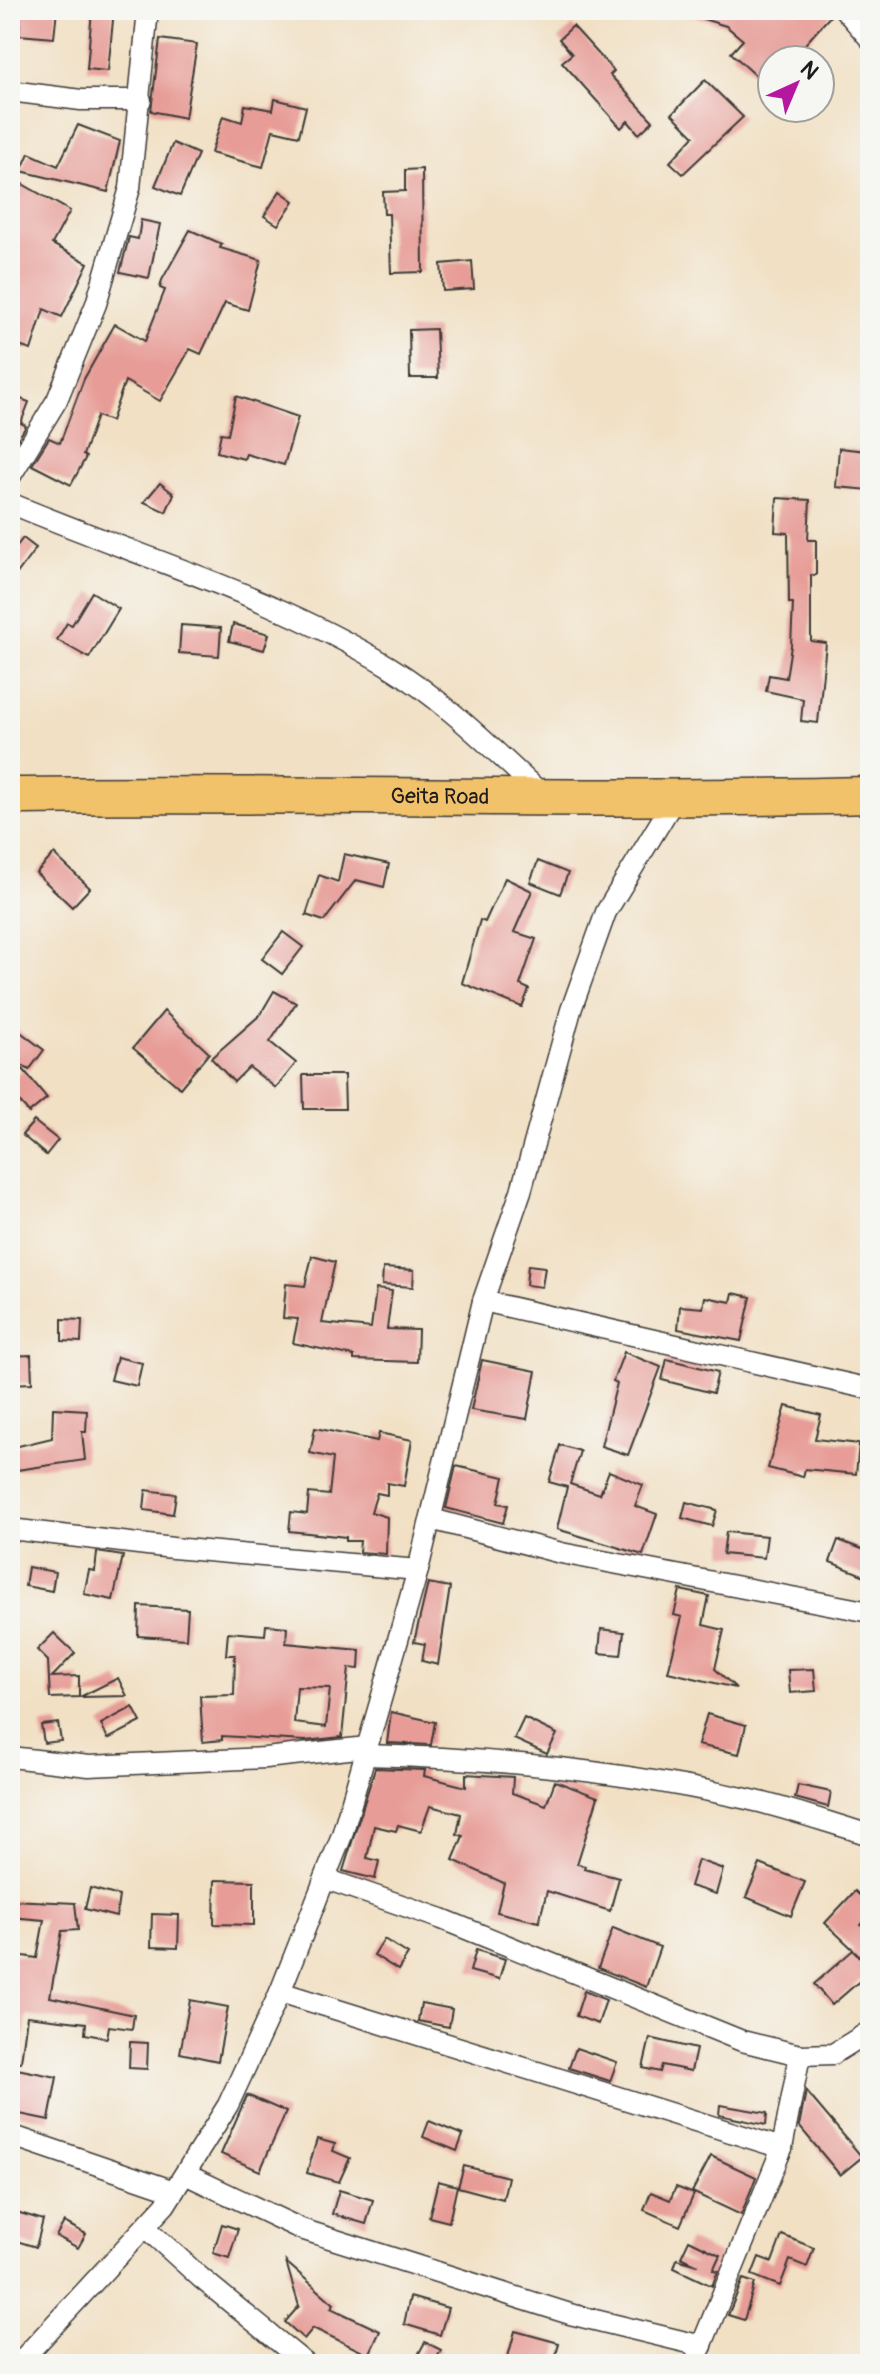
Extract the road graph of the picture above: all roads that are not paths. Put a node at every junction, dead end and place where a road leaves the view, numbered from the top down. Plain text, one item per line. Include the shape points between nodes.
1 (148, 10) edge
2 (845, 10) edge
3 (870, 39) edge
4 (10, 91) edge
5 (141, 100) junction
6 (10, 477) edge
7 (10, 503) edge
8 (870, 795) edge
9 (10, 796) edge
10 (545, 798) junction
11 (674, 800) junction
12 (483, 1301) junction
13 (870, 1389) edge
14 (431, 1519) junction
15 (10, 1529) edge
16 (418, 1570) junction
17 (870, 1612) edge
18 (366, 1751) junction
19 (10, 1757) edge
20 (870, 1835) edge
21 (326, 1879) junction
22 (280, 1992) junction
23 (870, 2031) edge
24 (800, 2055) junction
25 (10, 2135) edge
26 (782, 2148) junction
27 (180, 2182) junction
28 (145, 2227) junction
29 (701, 2358) edge
30 (18, 2364) edge
31 (306, 2364) edge

1 - 5 street
2 - 3 street
4 - 5 street via 81,100
5 - 6 street via 130,188 96,304 57,400
7 - 10 street via 296,614 405,677
8 - 11 highway, Geita Road
9 - 10 highway, Geita Road
10 - 11 highway, Geita Road
11 - 12 street via 606,912
12 - 13 street
12 - 14 street
14 - 16 street
14 - 17 street via 561,1553
15 - 16 street
16 - 18 street
18 - 19 street via 89,1766
18 - 20 street via 588,1772 747,1799
18 - 21 street
21 - 22 street
21 - 24 street via 442,1919 742,2041
22 - 26 street
22 - 27 street via 228,2105
23 - 24 street via 833,2054
24 - 26 street
25 - 27 street
26 - 29 street
27 - 28 street
27 - 29 street via 301,2229
28 - 30 street
28 - 31 street

